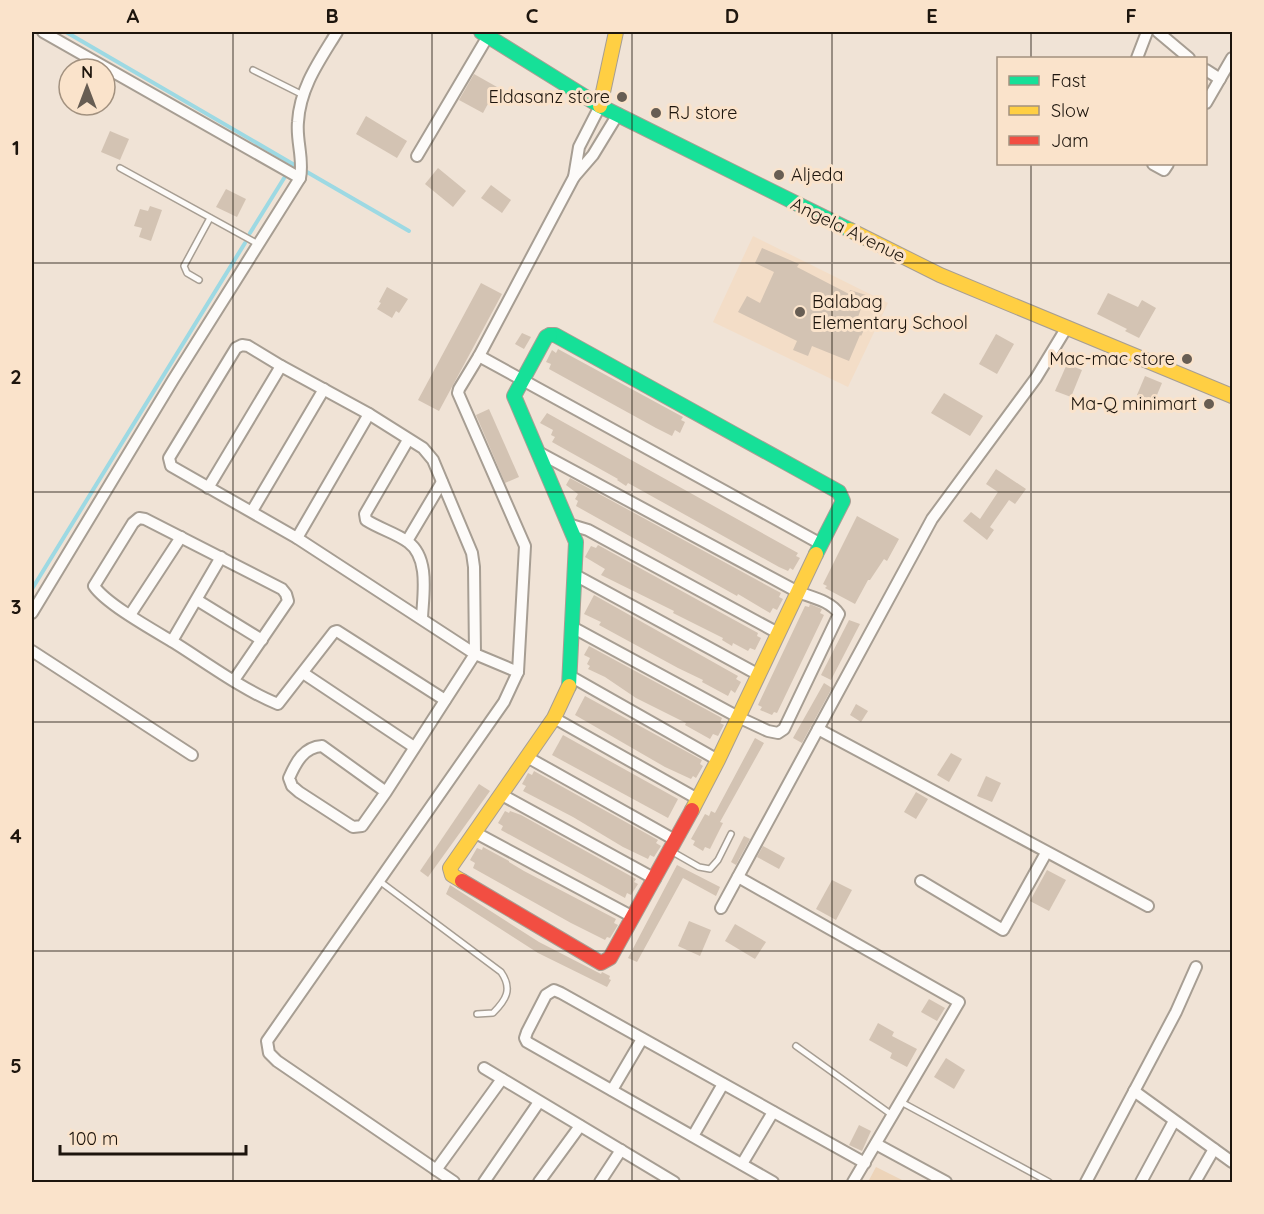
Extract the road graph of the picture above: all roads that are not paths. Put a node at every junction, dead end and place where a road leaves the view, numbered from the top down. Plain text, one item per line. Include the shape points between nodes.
1 (43, 32) edge
2 (337, 32) edge
3 (616, 32) edge
4 (1148, 32) edge
5 (1158, 32) edge
6 (484, 34) edge
7 (1137, 57) edge
8 (1188, 57) edge
9 (1233, 58) edge
10 (253, 70) dead end
11 (1207, 71) edge
12 (1220, 79) junction
13 (303, 95) junction
14 (1207, 101) edge
15 (600, 105) junction
16 (618, 114) junction
17 (417, 156) dead end
18 (1155, 165) edge
19 (1167, 165) edge
20 (120, 168) dead end
21 (574, 177) junction
22 (300, 178) junction
23 (210, 218) junction
24 (258, 244) junction
25 (199, 280) dead end
26 (1067, 327) junction
27 (479, 356) junction
28 (281, 366) junction
29 (523, 380) junction
30 (324, 389) junction
31 (1233, 396) edge
32 (369, 414) junction
33 (408, 440) junction
34 (538, 452) junction
35 (442, 482) junction
36 (208, 488) junction
37 (252, 511) junction
38 (568, 524) junction
39 (181, 537) junction
40 (297, 538) junction
41 (407, 541) junction
42 (821, 544) junction
43 (221, 557) junction
44 (574, 575) junction
45 (798, 592) junction
46 (197, 600) junction
47 (32, 613) edge
48 (130, 615) junction
49 (422, 618) junction
50 (572, 627) junction
51 (778, 633) junction
52 (262, 640) junction
53 (172, 641) junction
54 (32, 651) edge
55 (475, 654) junction
56 (518, 672) junction
57 (303, 673) junction
58 (759, 675) junction
59 (570, 676) junction
60 (234, 680) junction
61 (444, 700) junction
62 (738, 717) junction
63 (554, 718) junction
64 (818, 729) junction
65 (414, 747) junction
66 (192, 755) dead end
67 (527, 757) junction
68 (718, 760) junction
69 (386, 792) junction
70 (502, 795) junction
71 (696, 798) junction
72 (476, 833) junction
73 (731, 834) dead end
74 (672, 845) junction
75 (1046, 852) junction
76 (738, 877) junction
77 (655, 879) junction
78 (378, 880) junction
79 (921, 881) dead end
80 (1148, 906) dead end
81 (721, 908) dead end
82 (633, 917) junction
83 (1196, 967) dead end
84 (477, 1014) dead end
85 (642, 1039) junction
86 (796, 1046) dead end
87 (484, 1068) dead end
88 (502, 1079) junction
89 (723, 1084) junction
90 (612, 1090) junction
91 (1134, 1091) junction
92 (539, 1102) junction
93 (901, 1102) junction
94 (773, 1112) junction
95 (892, 1115) junction
96 (1174, 1120) junction
97 (580, 1126) junction
98 (693, 1136) junction
99 (876, 1144) junction
100 (1214, 1149) junction
101 (621, 1150) junction
102 (1233, 1162) edge
103 (865, 1163) junction
104 (742, 1164) junction
105 (436, 1170) junction
106 (661, 1179) edge
107 (454, 1182) edge
108 (484, 1182) edge
109 (539, 1182) edge
110 (600, 1182) edge
111 (674, 1182) edge
112 (773, 1182) edge
113 (853, 1182) edge
114 (946, 1182) edge
115 (1049, 1182) edge
116 (1086, 1182) edge
117 (1140, 1182) edge
118 (1195, 1182) edge

1 - 22 street
2 - 13 street via 309,77
3 - 15 street
4 - 7 street
5 - 8 street
6 - 15 street, Angela Avenue
6 - 17 street
9 - 12 street
10 - 13 lane
11 - 12 street
12 - 14 street
13 - 22 street via 297,123
15 - 16 street, Angela Avenue
15 - 21 street via 579,147
16 - 21 street
16 - 26 street, Angela Avenue via 940,275
18 - 19 street via 1164,170
20 - 23 lane
21 - 27 street
22 - 24 street
23 - 24 lane
23 - 25 lane via 184,266 187,273
24 - 47 street
26 - 31 street, Angela Avenue
26 - 64 street via 1036,378 932,519
27 - 29 street
27 - 56 street via 458,393 525,546
28 - 30 street
28 - 36 street
28 - 36 street via 248,346 236,348 169,458 171,466
29 - 34 street via 514,396
29 - 42 street
29 - 42 street via 546,338 555,335 839,492 843,501
30 - 32 street
30 - 37 street
32 - 33 street
32 - 40 street
33 - 35 street via 423,448 433,460
33 - 41 street via 365,514 366,520
34 - 38 street
34 - 45 street
35 - 41 street
35 - 55 street via 472,553
36 - 37 street
37 - 40 street
38 - 44 street via 576,542
38 - 51 street via 588,530
39 - 43 street
39 - 48 street
39 - 48 street via 146,519 139,518 133,523 94,586
40 - 49 street
41 - 49 street via 419,555 423,568
42 - 45 street
43 - 46 street
43 - 52 street via 286,594 288,601
44 - 50 street
44 - 58 street
45 - 51 street
45 - 62 street via 820,600 839,614 784,729 778,733 768,731
46 - 52 street
46 - 53 street
48 - 53 street
49 - 55 street
50 - 59 street
50 - 62 street
51 - 58 street
52 - 60 street
53 - 60 street
54 - 66 street
55 - 56 street
55 - 61 street
56 - 78 street via 504,702
57 - 60 street via 278,705
57 - 61 street via 337,631
57 - 65 street
58 - 62 street
59 - 63 street
59 - 68 street
61 - 65 street
62 - 68 street
63 - 67 street
63 - 71 street
64 - 75 street
64 - 76 street
65 - 69 street
67 - 70 street
67 - 74 street
68 - 71 street
69 - 69 street via 362,825 353,826 299,792 289,778 304,753 312,746 322,746
70 - 72 street
70 - 77 street
71 - 74 street
72 - 82 street
72 - 82 street via 450,868 452,875 595,960 605,962 610,958
73 - 74 lane via 710,869 699,867
74 - 77 street
75 - 79 street via 1003,930
75 - 80 street
76 - 81 street
76 - 93 street via 959,1002
77 - 82 street
78 - 84 lane via 507,980 504,1002 493,1013
78 - 105 street via 267,1041 269,1053
83 - 91 street
85 - 89 street
85 - 90 street
85 - 90 street via 561,993 554,990 546,995 527,1032 527,1042
86 - 95 lane
87 - 88 street
88 - 92 street
88 - 105 street
89 - 94 street
89 - 98 street
90 - 98 street
91 - 96 street
91 - 116 street
92 - 97 street
92 - 108 street
93 - 95 street
93 - 115 lane
94 - 103 street
94 - 104 street
95 - 99 street
96 - 100 street
96 - 117 street
97 - 101 street
97 - 109 street
98 - 104 street
99 - 103 street
99 - 114 street
100 - 102 street
100 - 118 street
101 - 106 street
101 - 110 street
103 - 113 street
104 - 112 street
105 - 107 street
106 - 111 street

